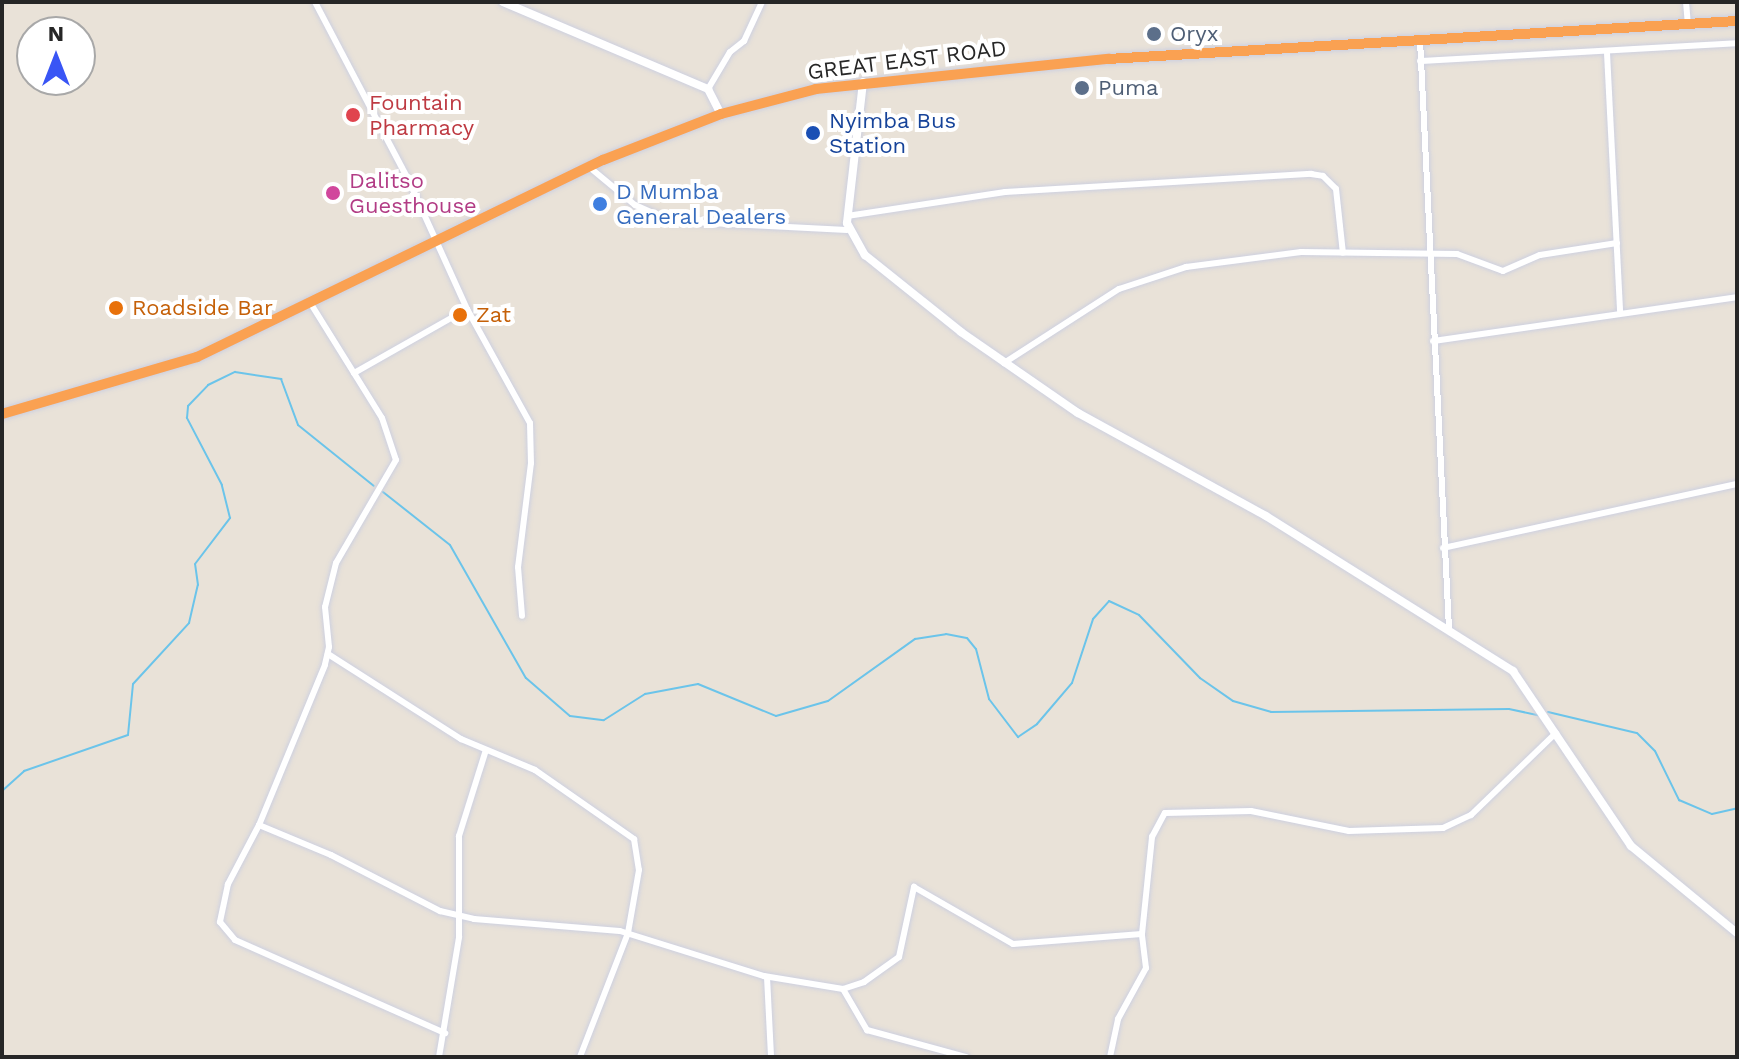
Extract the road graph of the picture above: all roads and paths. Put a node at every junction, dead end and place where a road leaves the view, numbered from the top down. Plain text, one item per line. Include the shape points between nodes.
1 (315, 2) edge
2 (503, 2) edge
3 (762, 2) edge
4 (1686, 2) edge
5 (1737, 21) edge
6 (1688, 24) junction
7 (1420, 40) junction
8 (1737, 43) edge
9 (1607, 53) junction
10 (1420, 61) junction
11 (863, 82) junction
12 (708, 89) junction
13 (721, 114) junction
14 (588, 166) junction
15 (847, 216) junction
16 (847, 230) junction
17 (436, 238) junction
18 (1617, 243) junction
19 (1343, 253) junction
20 (1429, 254) junction
21 (1737, 297) edge
22 (311, 304) junction
23 (467, 309) junction
24 (1620, 313) junction
25 (1433, 341) junction
26 (1004, 363) junction
27 (354, 373) junction
28 (2, 414) edge
29 (1737, 484) edge
30 (1443, 548) junction
31 (522, 616) dead end
32 (1449, 628) junction
33 (328, 654) junction
34 (1556, 733) junction
35 (486, 750) junction
36 (259, 825) junction
37 (460, 917) junction
38 (628, 933) junction
39 (1737, 933) edge
40 (1142, 934) junction
41 (767, 977) junction
42 (843, 989) junction
43 (445, 1033) junction
44 (439, 1057) edge
45 (580, 1057) edge
46 (771, 1057) edge
47 (966, 1057) edge
48 (1110, 1057) edge

1 - 17 street
2 - 12 street
3 - 12 street via 744,41 730,52
4 - 6 street
5 - 6 highway, GREAT EAST ROAD
6 - 7 highway, GREAT EAST ROAD
7 - 10 street
7 - 11 highway, GREAT EAST ROAD via 1108,59
8 - 9 street
9 - 10 street
9 - 18 street
10 - 20 street
11 - 13 highway, GREAT EAST ROAD
11 - 15 street
12 - 13 street
13 - 14 highway, GREAT EAST ROAD
14 - 16 street via 635,205 671,221
14 - 17 highway, GREAT EAST ROAD
15 - 16 street
15 - 19 street via 1005,192 1311,174 1323,176 1336,189
16 - 26 street via 886,274
17 - 22 highway, GREAT EAST ROAD
17 - 23 street
18 - 20 street via 1540,255 1503,271 1468,255
18 - 24 street
19 - 20 street
19 - 26 street via 1254,257 1158,274 1109,295
20 - 25 street
21 - 24 street
22 - 27 street
22 - 28 highway, GREAT EAST ROAD via 182,362
23 - 27 street
23 - 31 street via 530,423 531,463 518,567
24 - 25 street
25 - 30 street
26 - 32 street via 1113,435 1266,516
27 - 33 street via 382,418 396,460 328,586
29 - 30 street
30 - 32 street
32 - 34 street via 1513,671
33 - 35 street
33 - 36 street
34 - 39 street via 1631,846
34 - 40 street via 1471,815 1443,828 1349,831 1251,811 1165,813 1152,837
35 - 37 street via 459,836
35 - 38 street via 535,770 634,839 639,870
36 - 37 street via 331,855 418,903
36 - 43 street via 223,899 219,916 226,933
37 - 38 street
37 - 43 street
38 - 41 street
38 - 45 street
40 - 42 street via 1013,944 914,887 899,957 864,982
40 - 48 street via 1146,968 1118,1019
41 - 42 street
41 - 46 street
42 - 47 street via 867,1030
43 - 44 street

